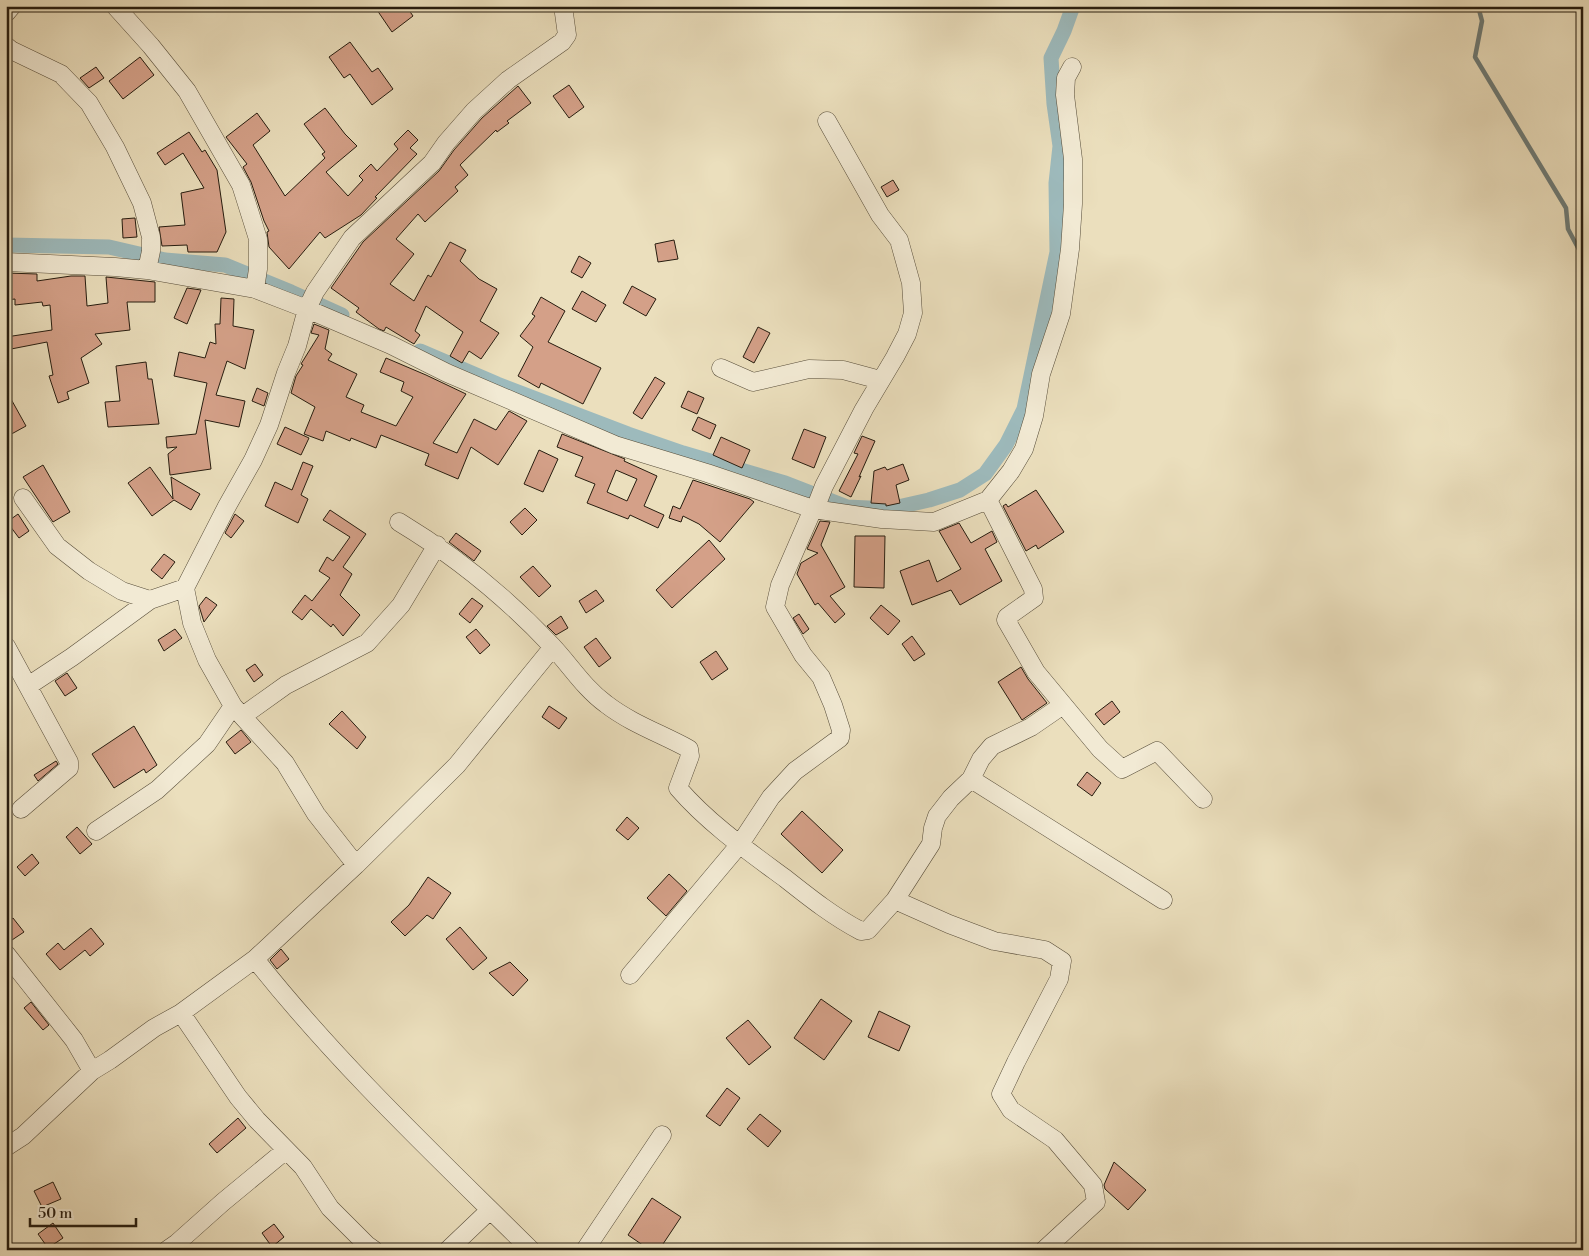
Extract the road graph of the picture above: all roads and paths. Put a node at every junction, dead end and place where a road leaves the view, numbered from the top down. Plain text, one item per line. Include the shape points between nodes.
1 (12, 6) edge
2 (115, 6) edge
3 (562, 6) edge
4 (6, 13) edge
5 (6, 46) edge
6 (1072, 66) dead end
7 (826, 121) dead end
8 (6, 262) edge
9 (149, 262) junction
10 (256, 280) junction
11 (310, 301) junction
12 (721, 368) dead end
13 (880, 380) junction
14 (23, 498) dead end
15 (988, 500) junction
16 (815, 507) junction
17 (399, 522) dead end
18 (437, 545) junction
19 (185, 588) junction
20 (150, 600) junction
21 (6, 646) edge
22 (553, 647) junction
23 (28, 686) junction
24 (1063, 705) junction
25 (239, 710) junction
26 (971, 779) junction
27 (1203, 799) dead end
28 (21, 809) dead end
29 (96, 831) dead end
30 (740, 844) junction
31 (356, 865) junction
32 (895, 900) junction
33 (1163, 900) dead end
34 (6, 954) edge
35 (255, 959) junction
36 (630, 975) dead end
37 (181, 1013) junction
38 (92, 1070) junction
39 (662, 1135) dead end
40 (6, 1147) edge
41 (286, 1150) junction
42 (490, 1210) junction
43 (167, 1250) edge
44 (374, 1250) edge
45 (448, 1250) edge
46 (531, 1250) edge
47 (585, 1250) edge
48 (1044, 1250) edge

1 - 4 street
2 - 10 street via 187,91 241,184 258,239
3 - 11 street via 567,35 562,42 508,80 474,111 432,162 352,238
5 - 9 street via 61,74 89,103 116,147 142,203 151,237
6 - 15 street via 1066,78 1065,94 1073,159 1073,204 1061,314 1041,374 1024,449
7 - 13 street via 880,215 899,240 911,282 914,313 907,334
8 - 9 street via 114,267
9 - 10 street
10 - 11 street
11 - 16 street via 447,373 615,445
11 - 19 street via 270,425
12 - 13 street via 753,382 809,369 842,370
13 - 16 street
14 - 20 street via 57,546 122,591
15 - 16 street via 934,522 882,519
15 - 24 street via 1033,589 1034,598 1006,620 1036,672
16 - 30 street via 780,584 775,607 821,677 841,730 840,738 796,771 771,797
17 - 18 street
18 - 22 street via 494,589
18 - 25 street via 401,605 367,643
19 - 20 street
19 - 25 street via 192,623 207,660
20 - 23 street
21 - 23 street
22 - 30 street via 605,704 689,749 690,756 678,788 694,806
22 - 31 street via 457,765
23 - 28 street via 69,762 69,768
24 - 26 street via 1031,727 992,746
24 - 27 street via 1100,750 1122,769 1157,751
25 - 29 street via 157,790
25 - 31 street via 285,762 316,814
26 - 32 street via 937,816 931,844
26 - 33 street
30 - 32 street via 861,932 868,930
30 - 36 street
31 - 35 street
32 - 48 street via 994,941 1045,950 1062,961 1059,979 1001,1094 1011,1110 1055,1140 1093,1185 1096,1202
34 - 38 street via 74,1040
35 - 37 street
35 - 42 street via 289,1002 378,1098
37 - 38 street
37 - 41 street via 238,1097
38 - 40 street via 23,1136
39 - 47 street
41 - 43 street
41 - 44 street via 303,1167 330,1208
42 - 45 street
42 - 46 street

